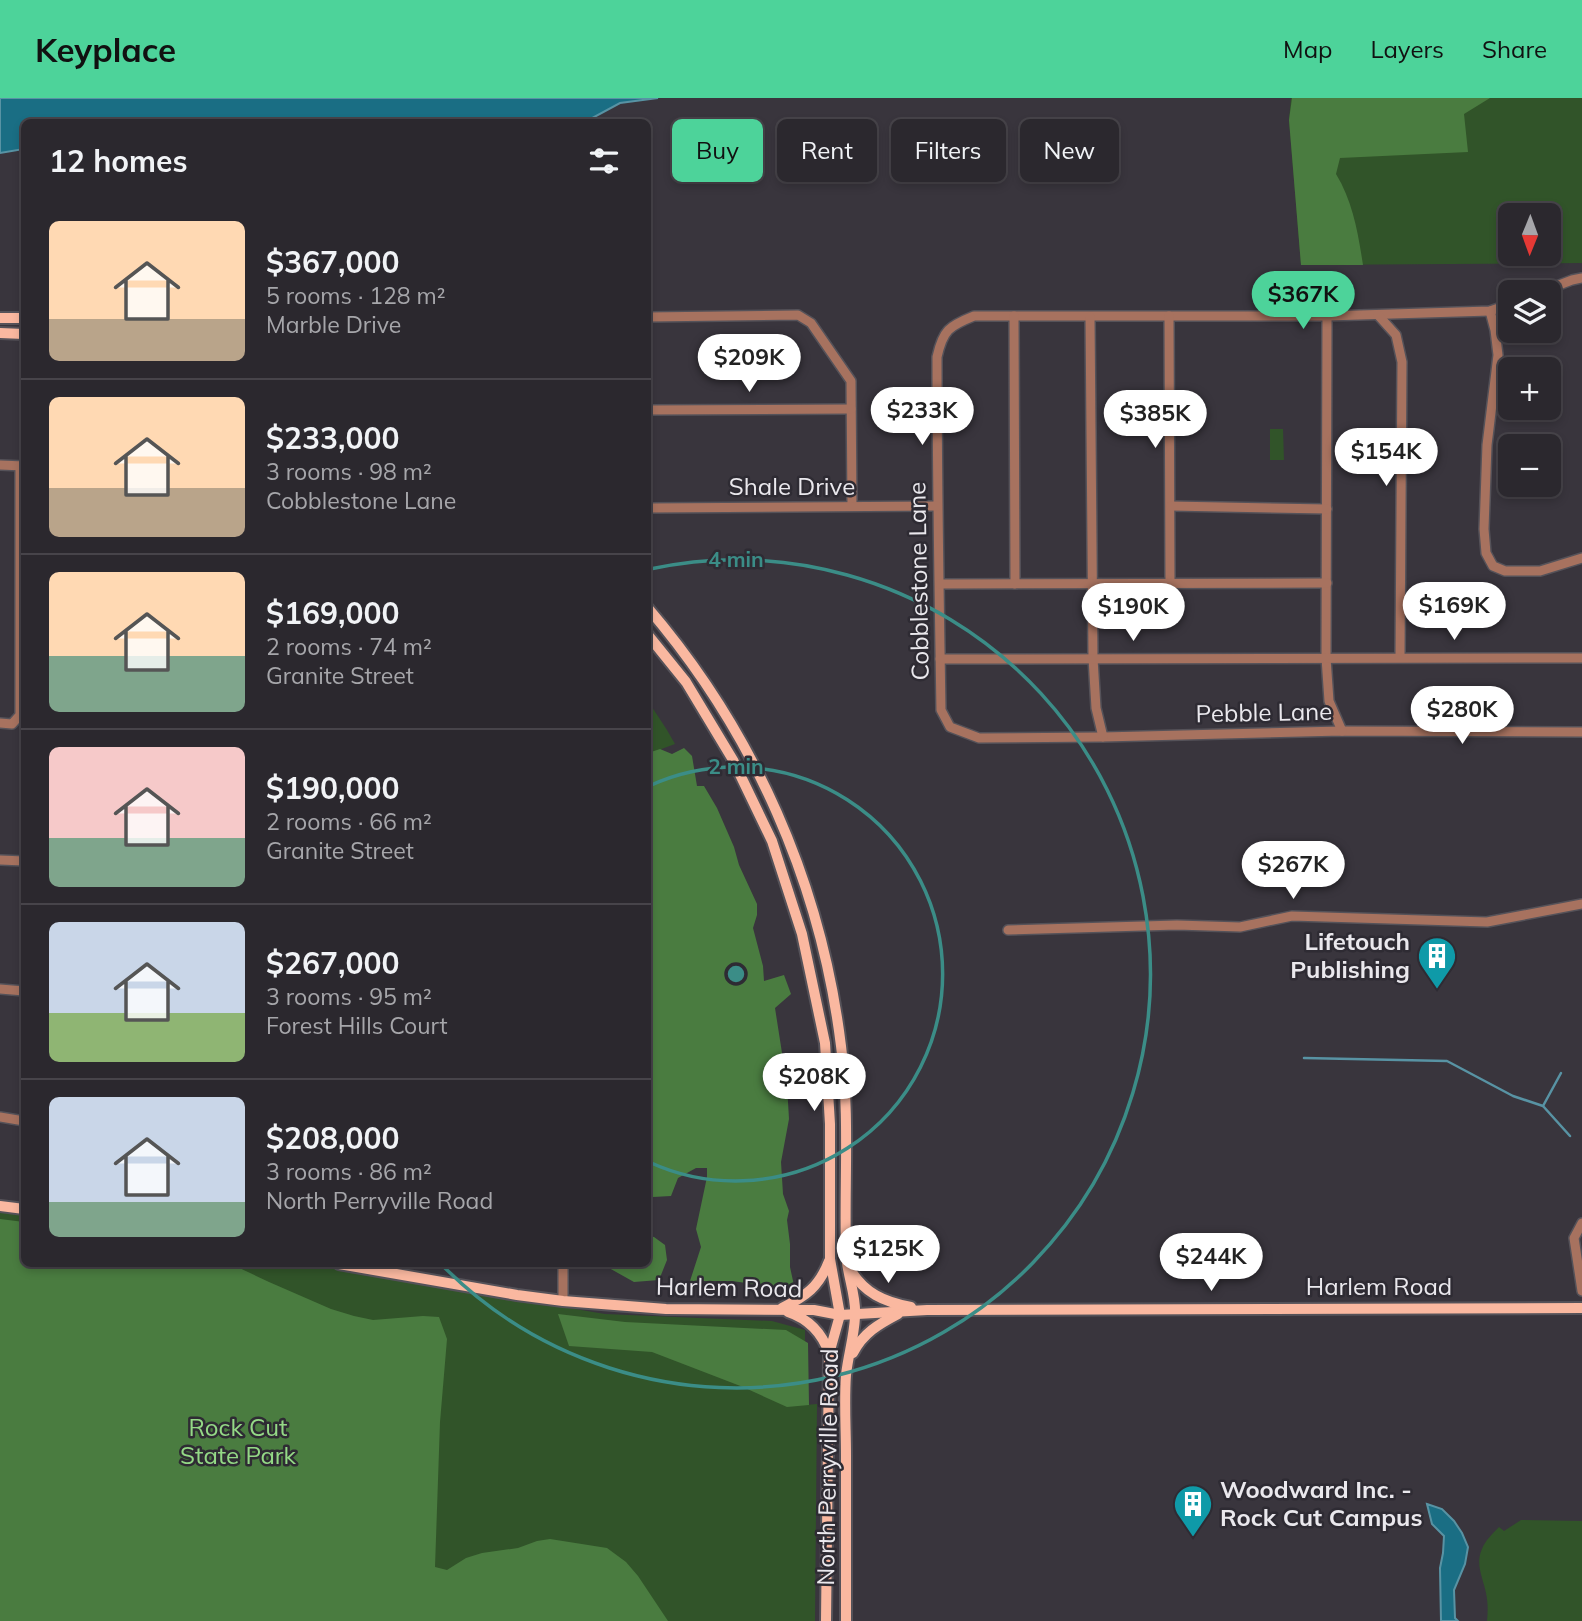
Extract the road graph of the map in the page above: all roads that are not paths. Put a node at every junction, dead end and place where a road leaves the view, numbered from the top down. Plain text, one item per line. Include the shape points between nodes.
1 (1582, 278) edge
2 (1561, 284) edge
3 (1498, 308) edge
4 (1490, 311) junction
5 (1378, 315) junction
6 (1014, 316) junction
7 (1169, 316) junction
8 (1327, 316) junction
9 (651, 317) edge
10 (1090, 317) junction
11 (0, 318) edge
12 (21, 318) edge
13 (0, 333) edge
14 (21, 334) edge
15 (851, 409) junction
16 (651, 410) edge
17 (0, 465) edge
18 (21, 466) edge
19 (852, 506) junction
20 (937, 506) junction
21 (1171, 506) junction
22 (651, 508) edge
23 (1327, 509) junction
24 (1582, 558) edge
25 (1170, 583) junction
26 (1327, 583) junction
27 (940, 584) junction
28 (1015, 584) junction
29 (1093, 584) junction
30 (21, 590) edge
31 (651, 612) edge
32 (651, 639) edge
33 (1400, 657) junction
34 (1093, 658) junction
35 (1326, 658) junction
36 (1582, 658) edge
37 (940, 659) junction
38 (0, 723) edge
39 (950, 727) joint
40 (1342, 731) junction
41 (1582, 732) edge
42 (1103, 737) junction
43 (0, 860) edge
44 (21, 861) edge
45 (1582, 904) edge
46 (1008, 930) dead end
47 (0, 989) edge
48 (21, 991) edge
49 (0, 1117) edge
50 (21, 1120) edge
51 (0, 1206) edge
52 (21, 1209) edge
53 (1582, 1223) edge
54 (846, 1258) junction
55 (830, 1259) junction
56 (356, 1267) edge
57 (563, 1267) edge
58 (1582, 1291) edge
59 (563, 1301) junction
60 (1582, 1308) edge
61 (778, 1310) junction
62 (927, 1310) junction
63 (840, 1315) junction
64 (856, 1315) junction
65 (829, 1354) junction
66 (846, 1376) junction
67 (826, 1621) edge
68 (846, 1621) edge

1 - 2 street
3 - 4 street, Cobblestone Lane
4 - 5 street, Cobblestone Lane
4 - 24 street via 1498,355 1487,445 1486,553 1493,566 1505,571 1541,571
5 - 8 street, Cobblestone Lane
5 - 33 street via 1396,335 1402,362
6 - 10 street, Cobblestone Lane
6 - 20 street, Cobblestone Lane via 974,316 955,323 941,337 937,356
6 - 28 street
7 - 8 street, Cobblestone Lane
7 - 10 street, Cobblestone Lane
7 - 21 street
8 - 23 street
9 - 15 street via 798,315 811,323 851,381
10 - 29 street
11 - 12 main road
13 - 14 main road
15 - 16 street
15 - 19 street
17 - 18 street
19 - 20 street, Shale Drive
19 - 22 street, Shale Drive
20 - 27 street, Cobblestone Lane
21 - 23 street
21 - 25 street
23 - 26 street
25 - 26 street
25 - 29 street
26 - 35 street
27 - 28 street
27 - 37 street, Cobblestone Lane
28 - 29 street
29 - 34 street
30 - 38 street via 20,715 12,724
31 - 54 main road, North Perryville Road via 730,721 776,809 810,901 842,1046
32 - 55 main road, North Perryville Road via 686,682 733,760 772,841 802,934 825,1042
33 - 35 street
33 - 36 street
34 - 35 street
34 - 37 street
34 - 42 street
35 - 40 street via 1329,701
37 - 39 street, Cobblestone Lane via 941,710
39 - 42 street, Pebble Lane via 979,738
40 - 41 street, Pebble Lane
40 - 42 street, Pebble Lane
43 - 44 street
45 - 46 street via 1487,922 1292,916 1240,927
47 - 48 street
49 - 50 street
51 - 52 main road
53 - 58 street via 1574,1238
54 - 62 main road via 855,1277 875,1296
54 - 64 main road, North Perryville Road
55 - 61 main road via 811,1291
55 - 63 main road, North Perryville Road
56 - 59 main road, Harlem Road
57 - 59 street
59 - 61 main road, Harlem Road via 666,1309
60 - 62 main road, Harlem Road
61 - 63 main road, Harlem Road
61 - 65 main road via 811,1324
62 - 64 main road, Harlem Road
62 - 66 main road via 898,1313 867,1333 851,1357
63 - 64 main road, Harlem Road
63 - 65 main road, North Perryville Road
64 - 66 main road, North Perryville Road
65 - 67 main road, North Perryville Road
66 - 68 main road, North Perryville Road

